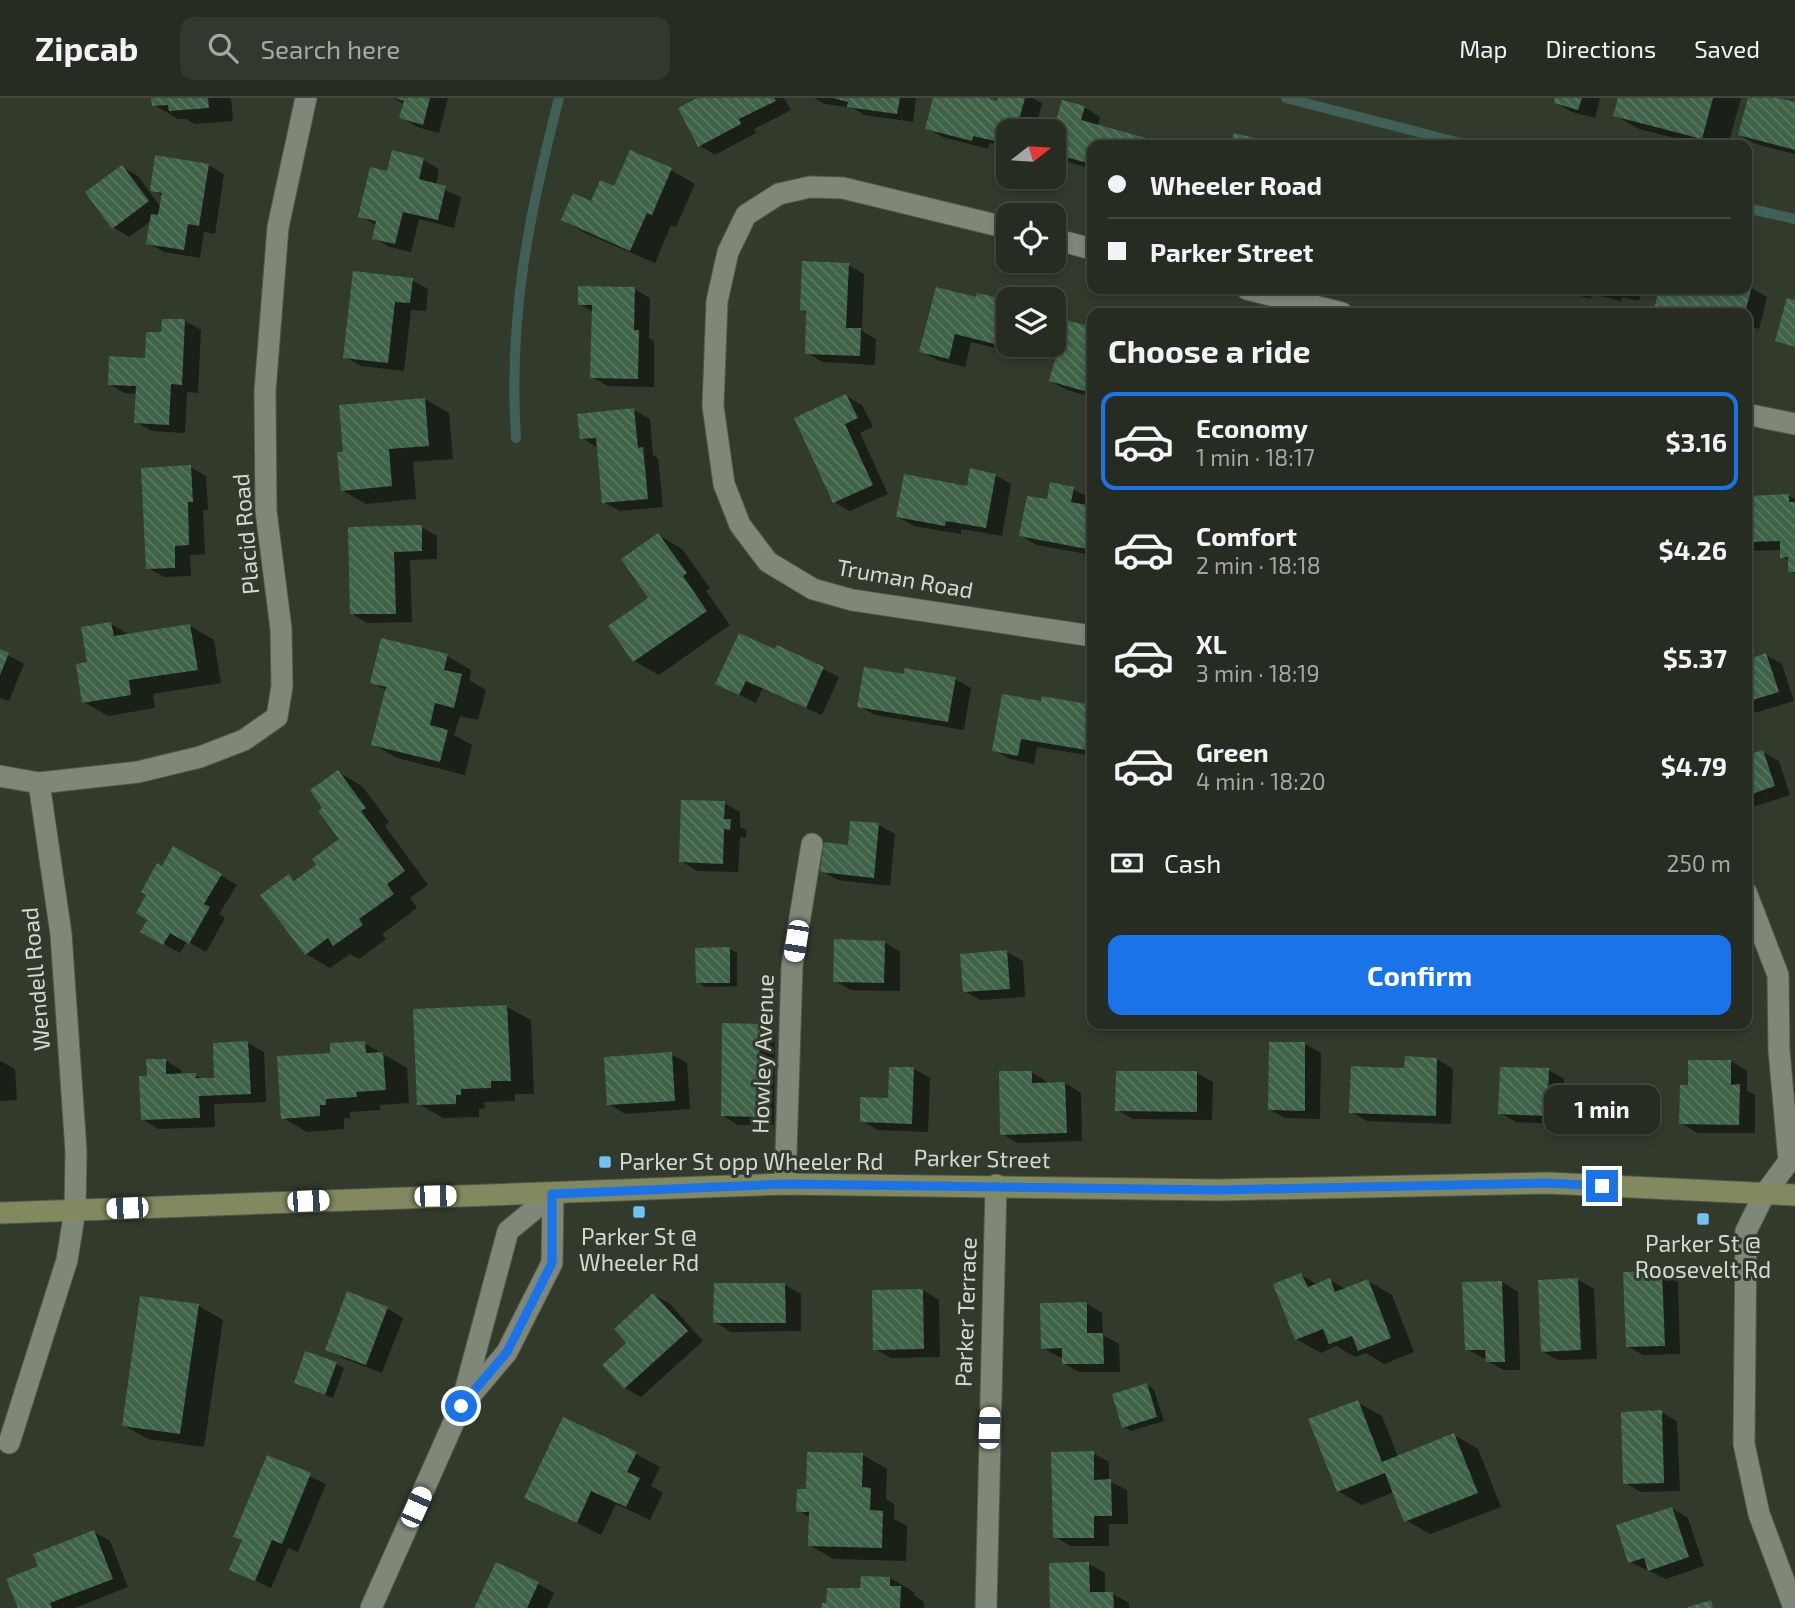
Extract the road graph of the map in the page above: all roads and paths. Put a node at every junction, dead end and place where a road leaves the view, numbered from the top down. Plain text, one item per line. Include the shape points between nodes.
1 (306, 98) edge
2 (996, 225) edge
3 (1066, 242) edge
4 (1087, 248) edge
5 (1267, 294) edge
6 (1322, 308) edge
7 (1752, 415) edge
8 (1795, 424) edge
9 (1087, 635) edge
10 (0, 776) edge
11 (39, 783) junction
12 (812, 844) dead end
13 (1752, 908) edge
14 (785, 1184) junction
15 (996, 1185) junction
16 (552, 1194) junction
17 (1764, 1195) junction
18 (1795, 1195) edge
19 (75, 1210) junction
20 (0, 1213) edge
21 (461, 1406) junction
22 (9, 1443) dead end
23 (371, 1608) edge
24 (986, 1608) edge
25 (1794, 1608) edge

1 - 11 street, Placid Road via 278,226 265,391 266,510 281,629 282,686 277,718 244,740 200,757 138,772
2 - 9 street, Truman Road via 844,188 810,187 779,194 746,215 728,252 717,301 713,406 724,484 740,525 768,562 813,589 852,600
3 - 4 street
5 - 6 street
7 - 8 street
10 - 11 street
11 - 19 street, Wendell Road via 61,934 76,1151
12 - 14 street, Howley Avenue via 792,966
13 - 17 street via 1778,975 1789,1161
14 - 15 main road, Parker Street
14 - 16 main road, Parker Street
15 - 17 main road, Parker Street via 1219,1190 1548,1183
15 - 24 street, Parker Terrace
16 - 19 main road, Parker Street
16 - 21 street via 508,1231
16 - 21 street via 552,1263 507,1352
17 - 18 main road, Parker Street
17 - 25 street via 1746,1231 1744,1444 1759,1514
19 - 20 main road, Parker Street
19 - 22 street, Wendell Road via 67,1260
21 - 23 street

